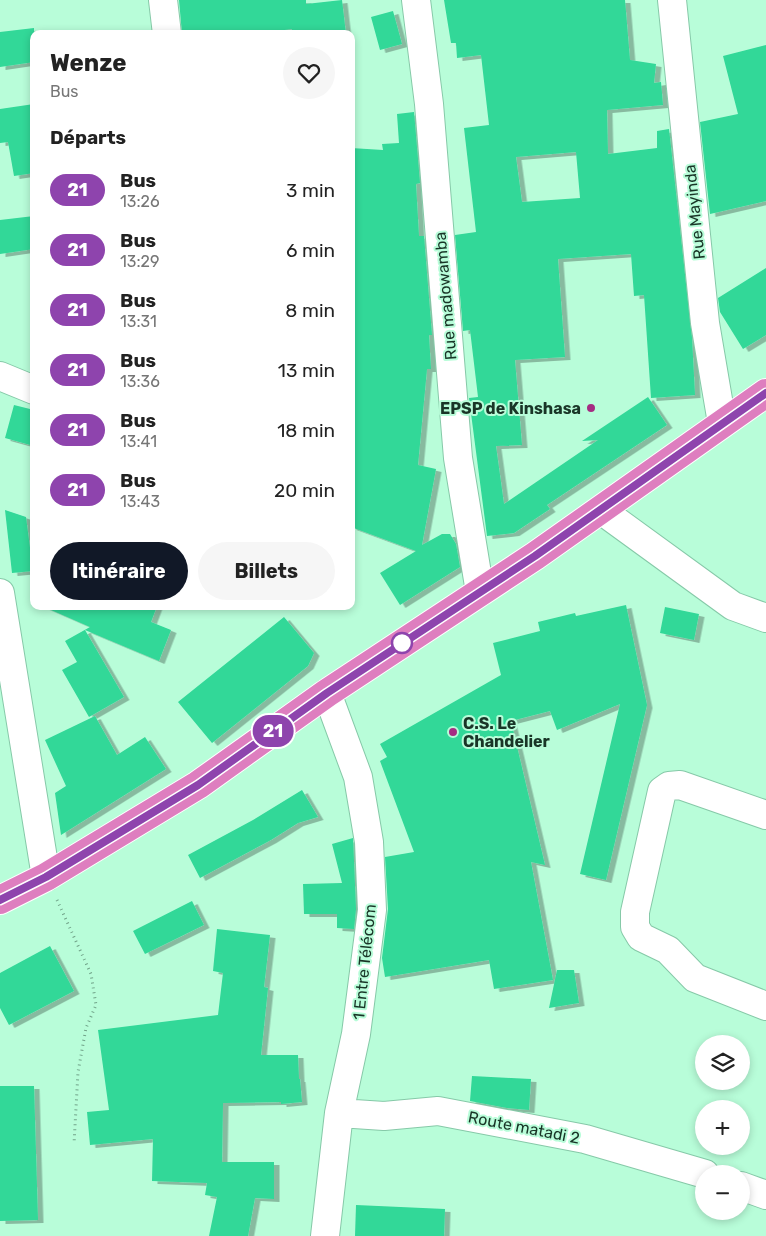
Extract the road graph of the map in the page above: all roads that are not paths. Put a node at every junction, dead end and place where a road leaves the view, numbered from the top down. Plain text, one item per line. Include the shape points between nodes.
1 (164, 0) edge
2 (416, 0) edge
3 (672, 0) edge
4 (167, 30) edge
5 (0, 376) edge
6 (30, 388) edge
7 (766, 393) edge
8 (722, 424) junction
9 (601, 510) junction
10 (480, 592) junction
11 (0, 593) edge
12 (766, 618) edge
13 (327, 693) junction
14 (766, 815) edge
15 (46, 877) junction
16 (0, 900) edge
17 (766, 1006) edge
18 (339, 1113) junction
19 (695, 1171) edge
20 (750, 1189) edge
21 (766, 1195) edge
22 (325, 1236) edge

1 - 4 street
2 - 10 street, Rue madowamba via 429,104 458,458
3 - 8 street, Rue Mayinda via 705,323
5 - 6 street
7 - 8 highway
8 - 9 highway
9 - 10 highway
9 - 12 street via 733,606
10 - 13 highway
11 - 15 street
13 - 15 highway via 198,785
13 - 18 street, 1 Entre Télécom via 358,777 369,842 372,910 356,1034
14 - 17 street via 680,785 669,786 662,791 635,912 636,927 641,937 668,950 695,978
15 - 16 highway
18 - 19 street, Route matadi 2 via 384,1116 438,1111 585,1138
18 - 22 street, 1 Entre Télécom
20 - 21 street

